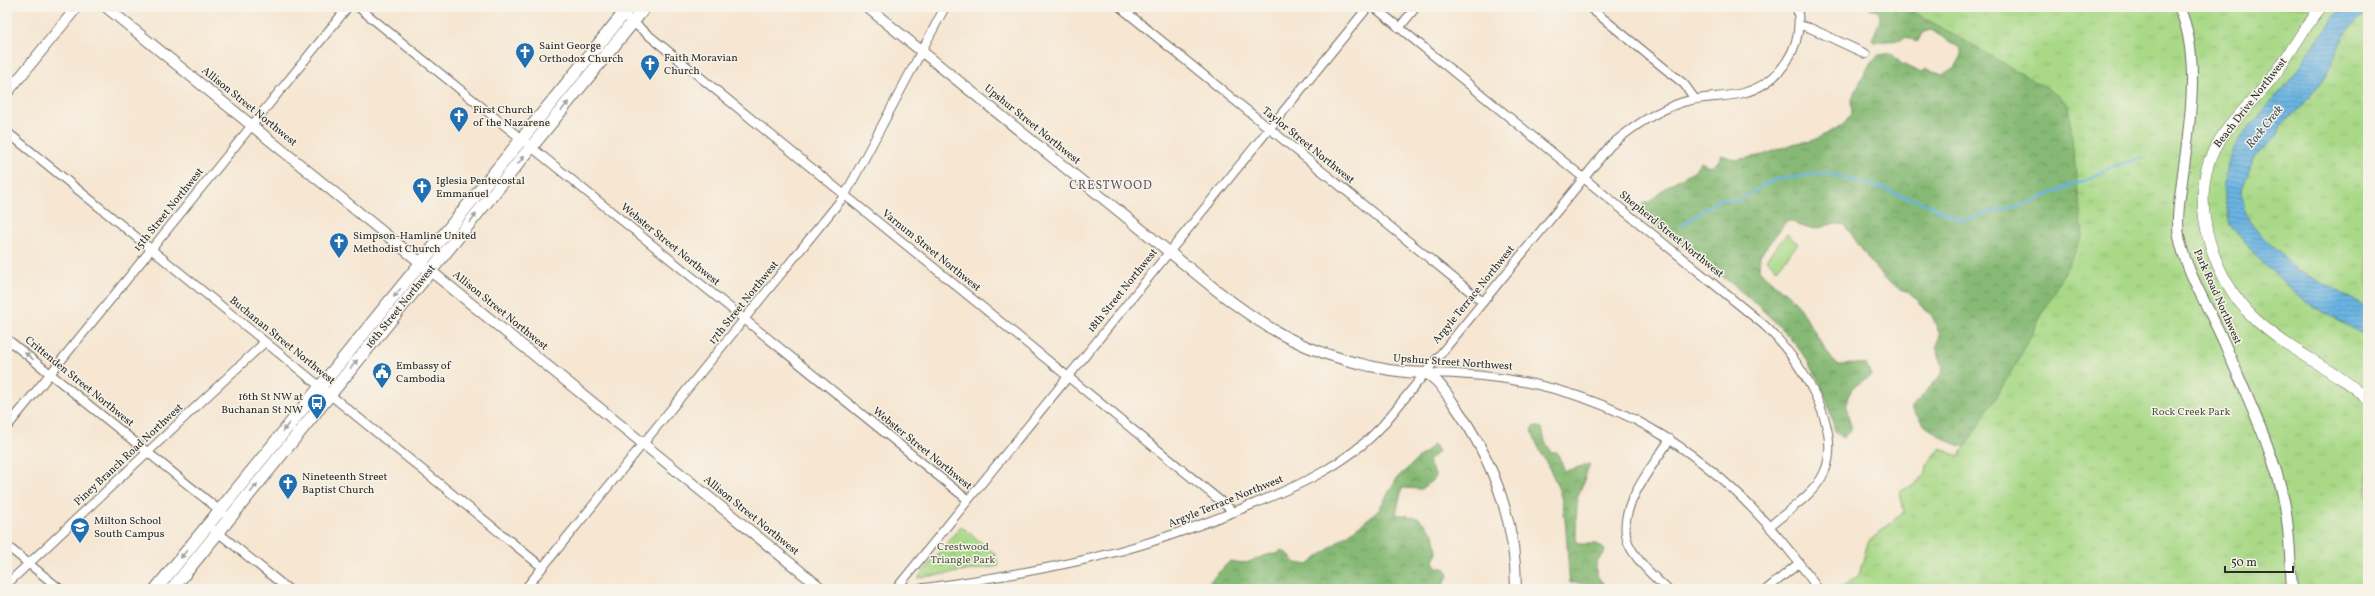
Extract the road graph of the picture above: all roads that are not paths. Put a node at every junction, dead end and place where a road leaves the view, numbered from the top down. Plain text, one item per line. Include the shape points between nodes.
1 (77, 7) edge
2 (106, 7) edge
3 (348, 7) edge
4 (358, 7) edge
5 (645, 7) edge
6 (867, 7) edge
7 (945, 7) edge
8 (1120, 7) edge
9 (1368, 7) edge
10 (1374, 7) edge
11 (1416, 7) edge
12 (1589, 7) edge
13 (1797, 7) edge
14 (2179, 7) edge
15 (2321, 7) edge
16 (622, 9) edge
17 (633, 22) junction
18 (1799, 25) junction
19 (1399, 28) junction
20 (922, 51) junction
21 (1866, 54) dead end
22 (7, 93) edge
23 (1695, 99) junction
24 (252, 125) junction
25 (1270, 129) junction
26 (7, 132) edge
27 (527, 143) junction
28 (1583, 177) junction
29 (844, 194) junction
30 (151, 249) junction
31 (1169, 252) junction
32 (421, 262) junction
33 (431, 270) junction
34 (1483, 302) junction
35 (744, 319) junction
36 (7, 338) edge
37 (265, 342) junction
38 (51, 374) junction
39 (1424, 374) junction
40 (1069, 376) junction
41 (320, 386) junction
42 (330, 394) junction
43 (2368, 400) edge
44 (7, 427) edge
45 (1670, 439) junction
46 (643, 443) junction
47 (148, 453) junction
48 (968, 500) junction
49 (220, 510) junction
50 (1234, 512) junction
51 (230, 518) junction
52 (208, 524) junction
53 (1770, 526) junction
54 (218, 532) junction
55 (7, 546) edge
56 (28, 563) junction
57 (1799, 563) junction
58 (542, 567) junction
59 (7, 584) edge
60 (60, 589) edge
61 (156, 589) edge
62 (172, 589) edge
63 (288, 589) edge
64 (525, 589) edge
65 (822, 589) edge
66 (896, 589) edge
67 (918, 589) edge
68 (1516, 589) edge
69 (1667, 589) edge
70 (1767, 589) edge
71 (1818, 589) edge
72 (2292, 589) edge

1 - 22 street
2 - 24 street, Allison Street Northwest
3 - 24 street, 15th Street Northwest
4 - 27 street, Webster Street Northwest
5 - 17 main road, 16th Street Northwest
6 - 20 street, Upshur Street Northwest
7 - 20 street, 17th Street Northwest
8 - 25 street, Taylor Street Northwest
9 - 25 street, 18th Street Northwest
10 - 19 street, Shepherd Street Northwest
11 - 19 street
12 - 23 street via 1684,84
13 - 18 street, Argyle Terrace Northwest
14 - 72 street, Park Road Northwest via 2187,29 2192,57 2186,147 2178,214 2179,236 2185,257 2226,347 2278,479 2286,512
15 - 43 main road, Beach Drive Northwest via 2278,70 2226,131 2214,150 2205,180 2206,218 2219,269 2244,309 2267,329 2340,377
16 - 17 street, Varnum Street Northwest
16 - 27 main road, 16th Street Northwest
27 -> 17 main road, 16th Street Northwest
17 - 29 street, Varnum Street Northwest
18 - 21 street
18 - 23 street, Argyle Terrace Northwest via 1797,40 1790,56 1779,72 1767,82 1742,93
19 - 28 street, Shepherd Street Northwest
20 - 29 street, 17th Street Northwest
20 - 31 street, Upshur Street Northwest
23 - 28 street, Argyle Terrace Northwest via 1665,110 1632,128 1610,146
24 - 30 street, 15th Street Northwest
24 - 32 street, Allison Street Northwest
25 - 31 street, 18th Street Northwest
25 - 34 street, Taylor Street Northwest
26 - 30 street, Buchanan Street Northwest
27 - 32 main road, 16th Street Northwest
33 -> 27 main road, 16th Street Northwest
27 - 35 street, Webster Street Northwest
28 - 34 street, Argyle Terrace Northwest
28 - 53 street, Shepherd Street Northwest via 1764,325 1787,349 1809,381 1825,426 1828,445 1826,467 1813,489
29 - 35 street, 17th Street Northwest
29 - 40 street, Varnum Street Northwest
30 - 37 street, Buchanan Street Northwest
30 - 38 street, 15th Street Northwest
31 - 39 street, Upshur Street Northwest via 1251,318 1291,341 1348,361
31 - 40 street, 18th Street Northwest
32 - 33 street, Allison Street Northwest
32 -> 41 main road, 16th Street Northwest
42 -> 33 main road, 16th Street Northwest
33 - 46 street, Allison Street Northwest
34 - 39 street, Argyle Terrace Northwest
35 - 46 street, 17th Street Northwest
35 - 48 street, Webster Street Northwest
38 -> 36 street, Crittenden Street Northwest
37 - 41 street, Buchanan Street Northwest
37 - 47 street, Piney Branch Road Northwest
38 - 44 street, 15th Street Northwest
38 - 47 street, Crittenden Street Northwest
39 - 45 street, Upshur Street Northwest via 1511,378 1558,388 1614,409
39 - 50 street, Argyle Terrace Northwest via 1376,432 1348,456 1324,472
39 - 68 street via 1440,385 1472,430 1490,463 1510,523
40 - 48 street, 18th Street Northwest
40 - 50 street, Varnum Street Northwest
41 - 42 street, Buchanan Street Northwest
41 -> 49 main road, 16th Street Northwest
51 -> 42 main road, 16th Street Northwest
42 - 58 street, Buchanan Street Northwest
45 - 53 street, Upshur Street Northwest via 1716,474
45 - 69 street via 1629,504 1625,529 1634,554
46 - 58 street, 17th Street Northwest
46 - 65 street, Allison Street Northwest
47 - 49 street, Crittenden Street Northwest
47 - 56 street, Piney Branch Road Northwest
48 - 66 street, 18th Street Northwest
49 - 51 street, Crittenden Street Northwest
49 - 52 main road, 16th Street Northwest
50 - 67 street, Argyle Terrace Northwest via 1108,554 1012,574
51 - 54 main road, 16th Street Northwest
52 - 54 street
52 -> 61 main road, 16th Street Northwest
53 - 57 street, Upshur Street Northwest
54 - 62 main road, 16th Street Northwest
54 - 63 street
55 - 56 street
56 - 59 street, Piney Branch Road Northwest
56 - 60 street
57 - 70 street
57 - 71 street, Upshur Street Northwest
58 - 64 street, 17th Street Northwest

